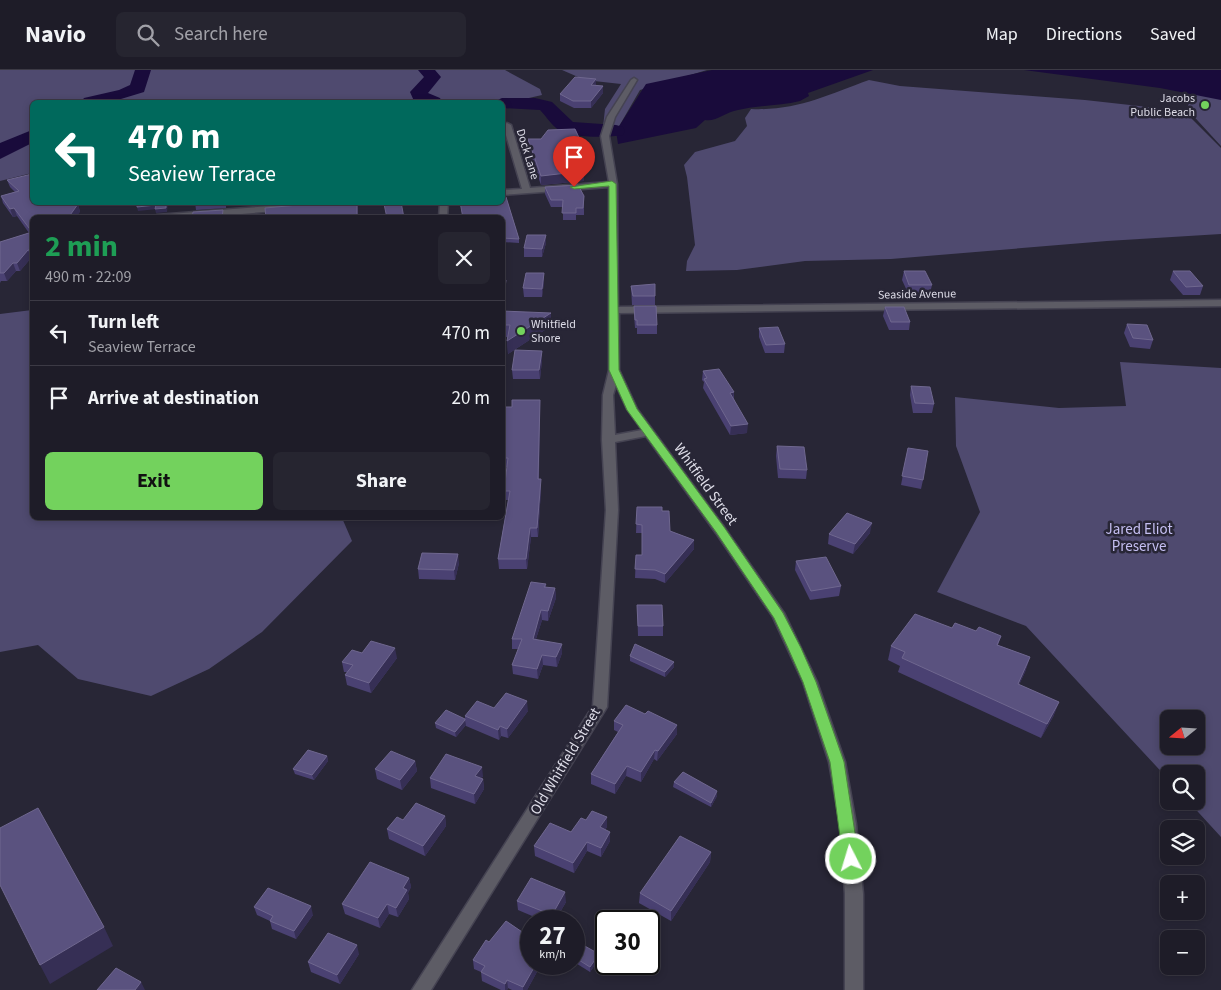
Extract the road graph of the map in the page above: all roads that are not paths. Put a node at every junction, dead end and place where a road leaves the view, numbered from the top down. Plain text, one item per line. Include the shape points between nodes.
1 (634, 80) dead end
2 (507, 125) dead end
3 (513, 142) junction
4 (505, 143) edge
5 (612, 184) junction
6 (527, 190) junction
7 (505, 193) edge
8 (251, 206) edge
9 (289, 207) edge
10 (180, 215) edge
11 (1221, 303) edge
12 (613, 310) junction
13 (614, 370) junction
14 (648, 432) junction
15 (608, 440) junction
16 (421, 990) edge
17 (854, 990) edge

1 - 5 street, Whitfield Street via 617,104 606,131
2 - 3 street, Dock Lane
3 - 4 street
3 - 6 street, Dock Lane
5 - 6 street
5 - 12 street, Whitfield Street
6 - 7 street
8 - 9 street
8 - 10 street
11 - 12 street, Seaside Avenue
12 - 13 street, Whitfield Street
13 - 14 street, Whitfield Street via 632,410
13 - 15 street, Old Whitfield Street via 608,395
14 - 15 street
14 - 17 street, Whitfield Street via 779,616 810,682 837,762 848,824 854,894
15 - 16 street, Old Whitfield Street via 612,510 600,707

